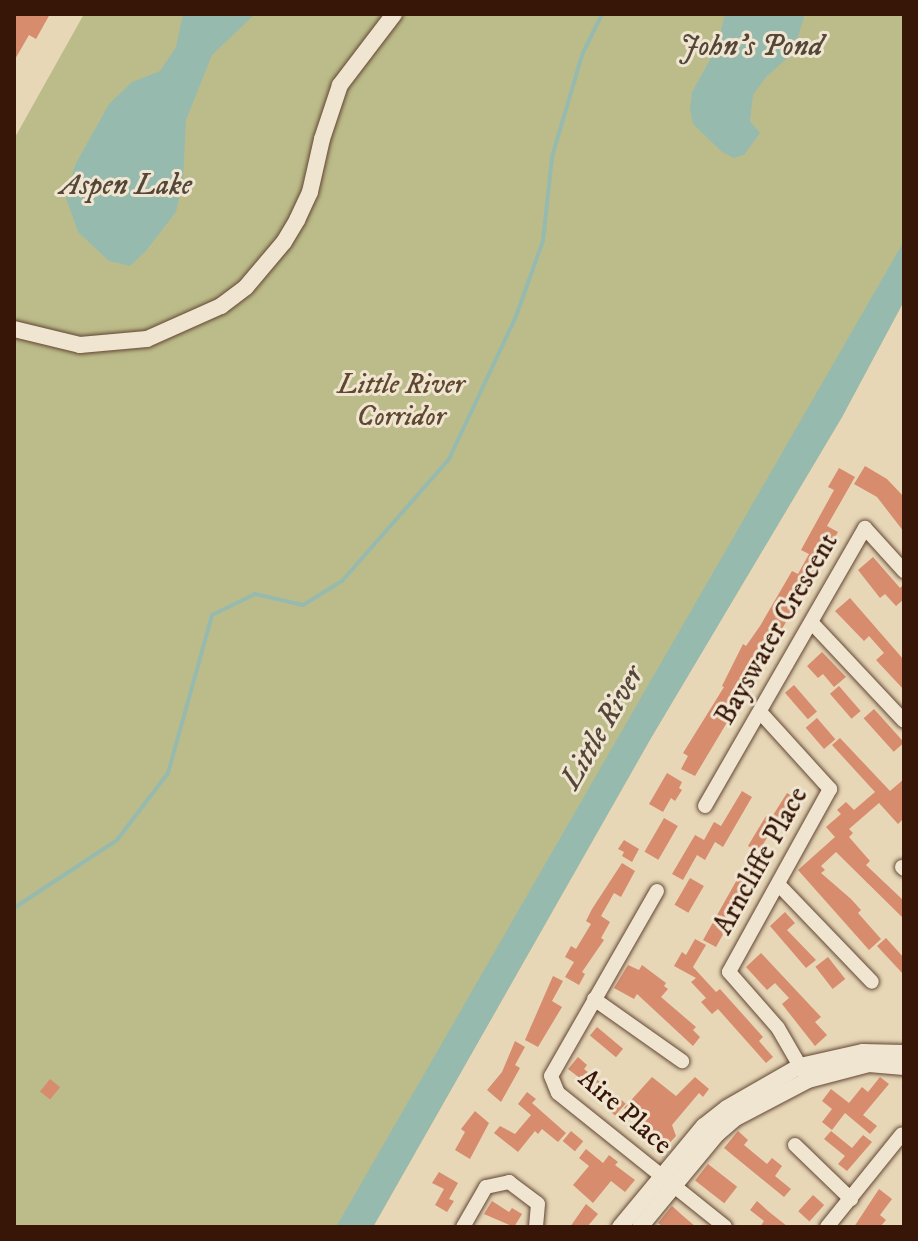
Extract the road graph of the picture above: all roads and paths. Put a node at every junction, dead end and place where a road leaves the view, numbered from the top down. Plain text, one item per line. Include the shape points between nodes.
1 (394, 14) edge
2 (14, 329) edge
3 (904, 571) edge
4 (812, 623) junction
5 (761, 713) junction
6 (904, 721) edge
7 (705, 806) dead end
8 (779, 885) junction
9 (657, 891) dead end
10 (872, 982) dead end
11 (594, 999) junction
12 (904, 1053) edge
13 (682, 1061) dead end
14 (904, 1067) edge
15 (804, 1073) junction
16 (902, 1134) dead end
17 (795, 1145) dead end
18 (667, 1182) junction
19 (851, 1199) junction
20 (463, 1227) edge
21 (536, 1227) edge
22 (620, 1227) edge
23 (640, 1227) edge
24 (725, 1227) edge
25 (827, 1227) edge

1 - 2 street via 340,85 297,220 246,287 221,306 147,339 80,345
3 - 4 street, Bayswater Crescent via 865,528
4 - 5 street, Bayswater Crescent
4 - 6 street
5 - 7 street, Bayswater Crescent
5 - 8 street, Arncliffe Place via 830,789
8 - 10 street
8 - 15 street, Arncliffe Place via 729,972 778,1028
9 - 11 street, Aire Place
11 - 13 street
11 - 18 street, Aire Place via 551,1076 558,1093
12 - 15 street via 863,1052
14 - 15 street via 869,1064
15 - 18 street via 734,1119
16 - 19 street
17 - 19 street
18 - 22 street
18 - 23 street
18 - 24 street, Aire Place
19 - 25 street
20 - 21 street via 486,1187 509,1182 538,1204

